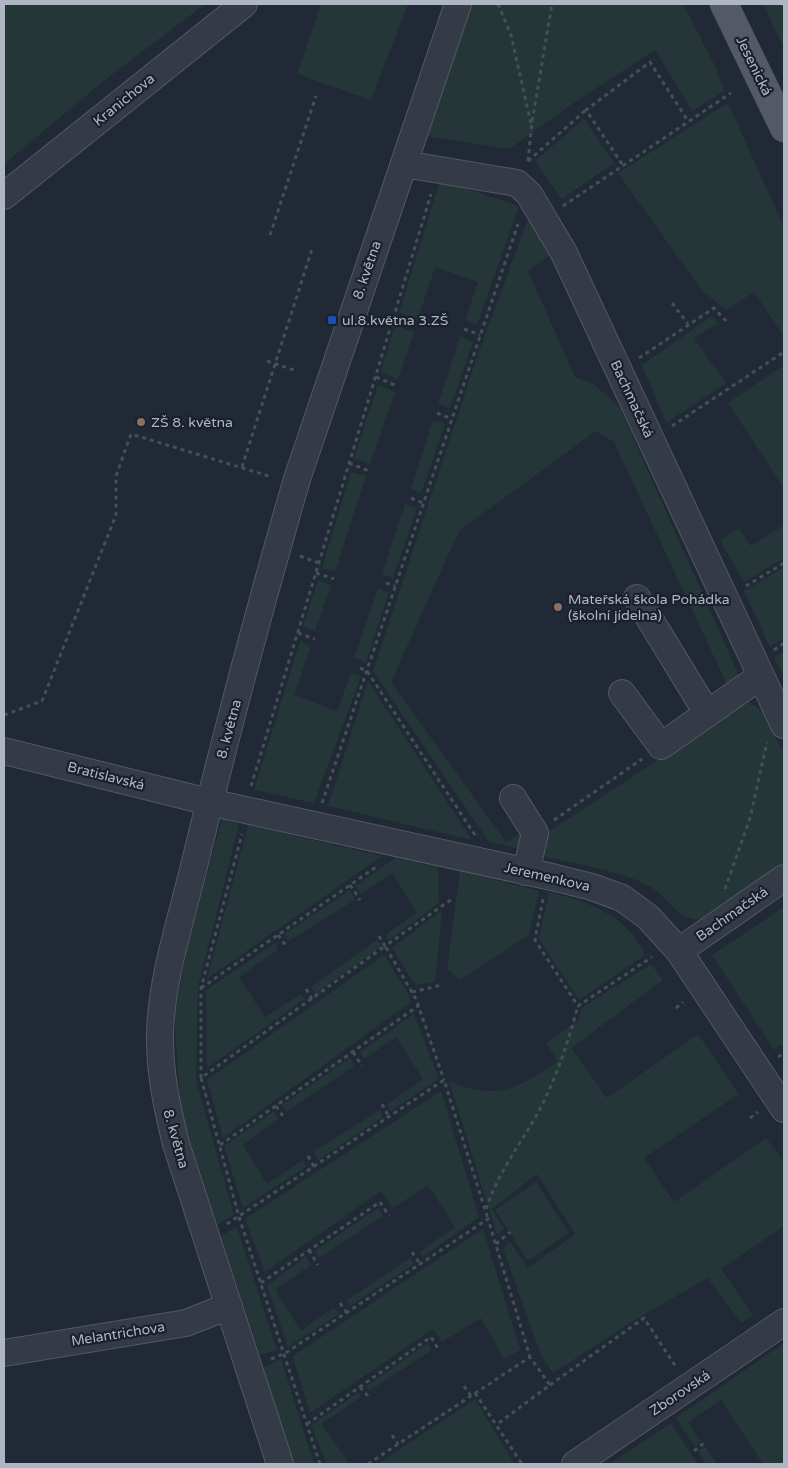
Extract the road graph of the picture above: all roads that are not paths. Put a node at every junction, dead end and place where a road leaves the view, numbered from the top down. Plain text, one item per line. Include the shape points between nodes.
1 (244, 4) edge
2 (458, 4) edge
3 (724, 4) edge
4 (784, 128) edge
5 (404, 164) junction
6 (4, 196) edge
7 (637, 598) dead end
8 (761, 676) junction
9 (622, 693) dead end
10 (707, 713) junction
11 (776, 732) edge
12 (4, 751) edge
13 (512, 798) dead end
14 (209, 802) junction
15 (526, 872) junction
16 (784, 878) edge
17 (679, 951) junction
18 (784, 1109) edge
19 (229, 1306) junction
20 (784, 1322) edge
21 (4, 1353) edge
22 (280, 1464) edge
23 (576, 1464) edge

1 - 6 street, Kranichova
2 - 5 street, 8. května
3 - 4 main road, Jesenická
5 - 8 street, Bachmačská via 517,183 529,194 564,253
5 - 14 street, 8. května via 297,479
7 - 10 street
8 - 10 street
8 - 11 street, Bachmačská
9 - 10 street via 661,746
12 - 14 street, Bratislavská
13 - 15 street via 535,833
14 - 15 street, Jeremenkova
14 - 19 street, 8. května via 166,985 160,1061 164,1095 176,1144
15 - 17 street, Jeremenkova via 592,887 622,898 648,917
16 - 17 street, Bachmačská
17 - 18 street, Jeremenkova
19 - 21 street, Melantrichova via 186,1323
19 - 22 street, 8. května
20 - 23 street, Zborovská

